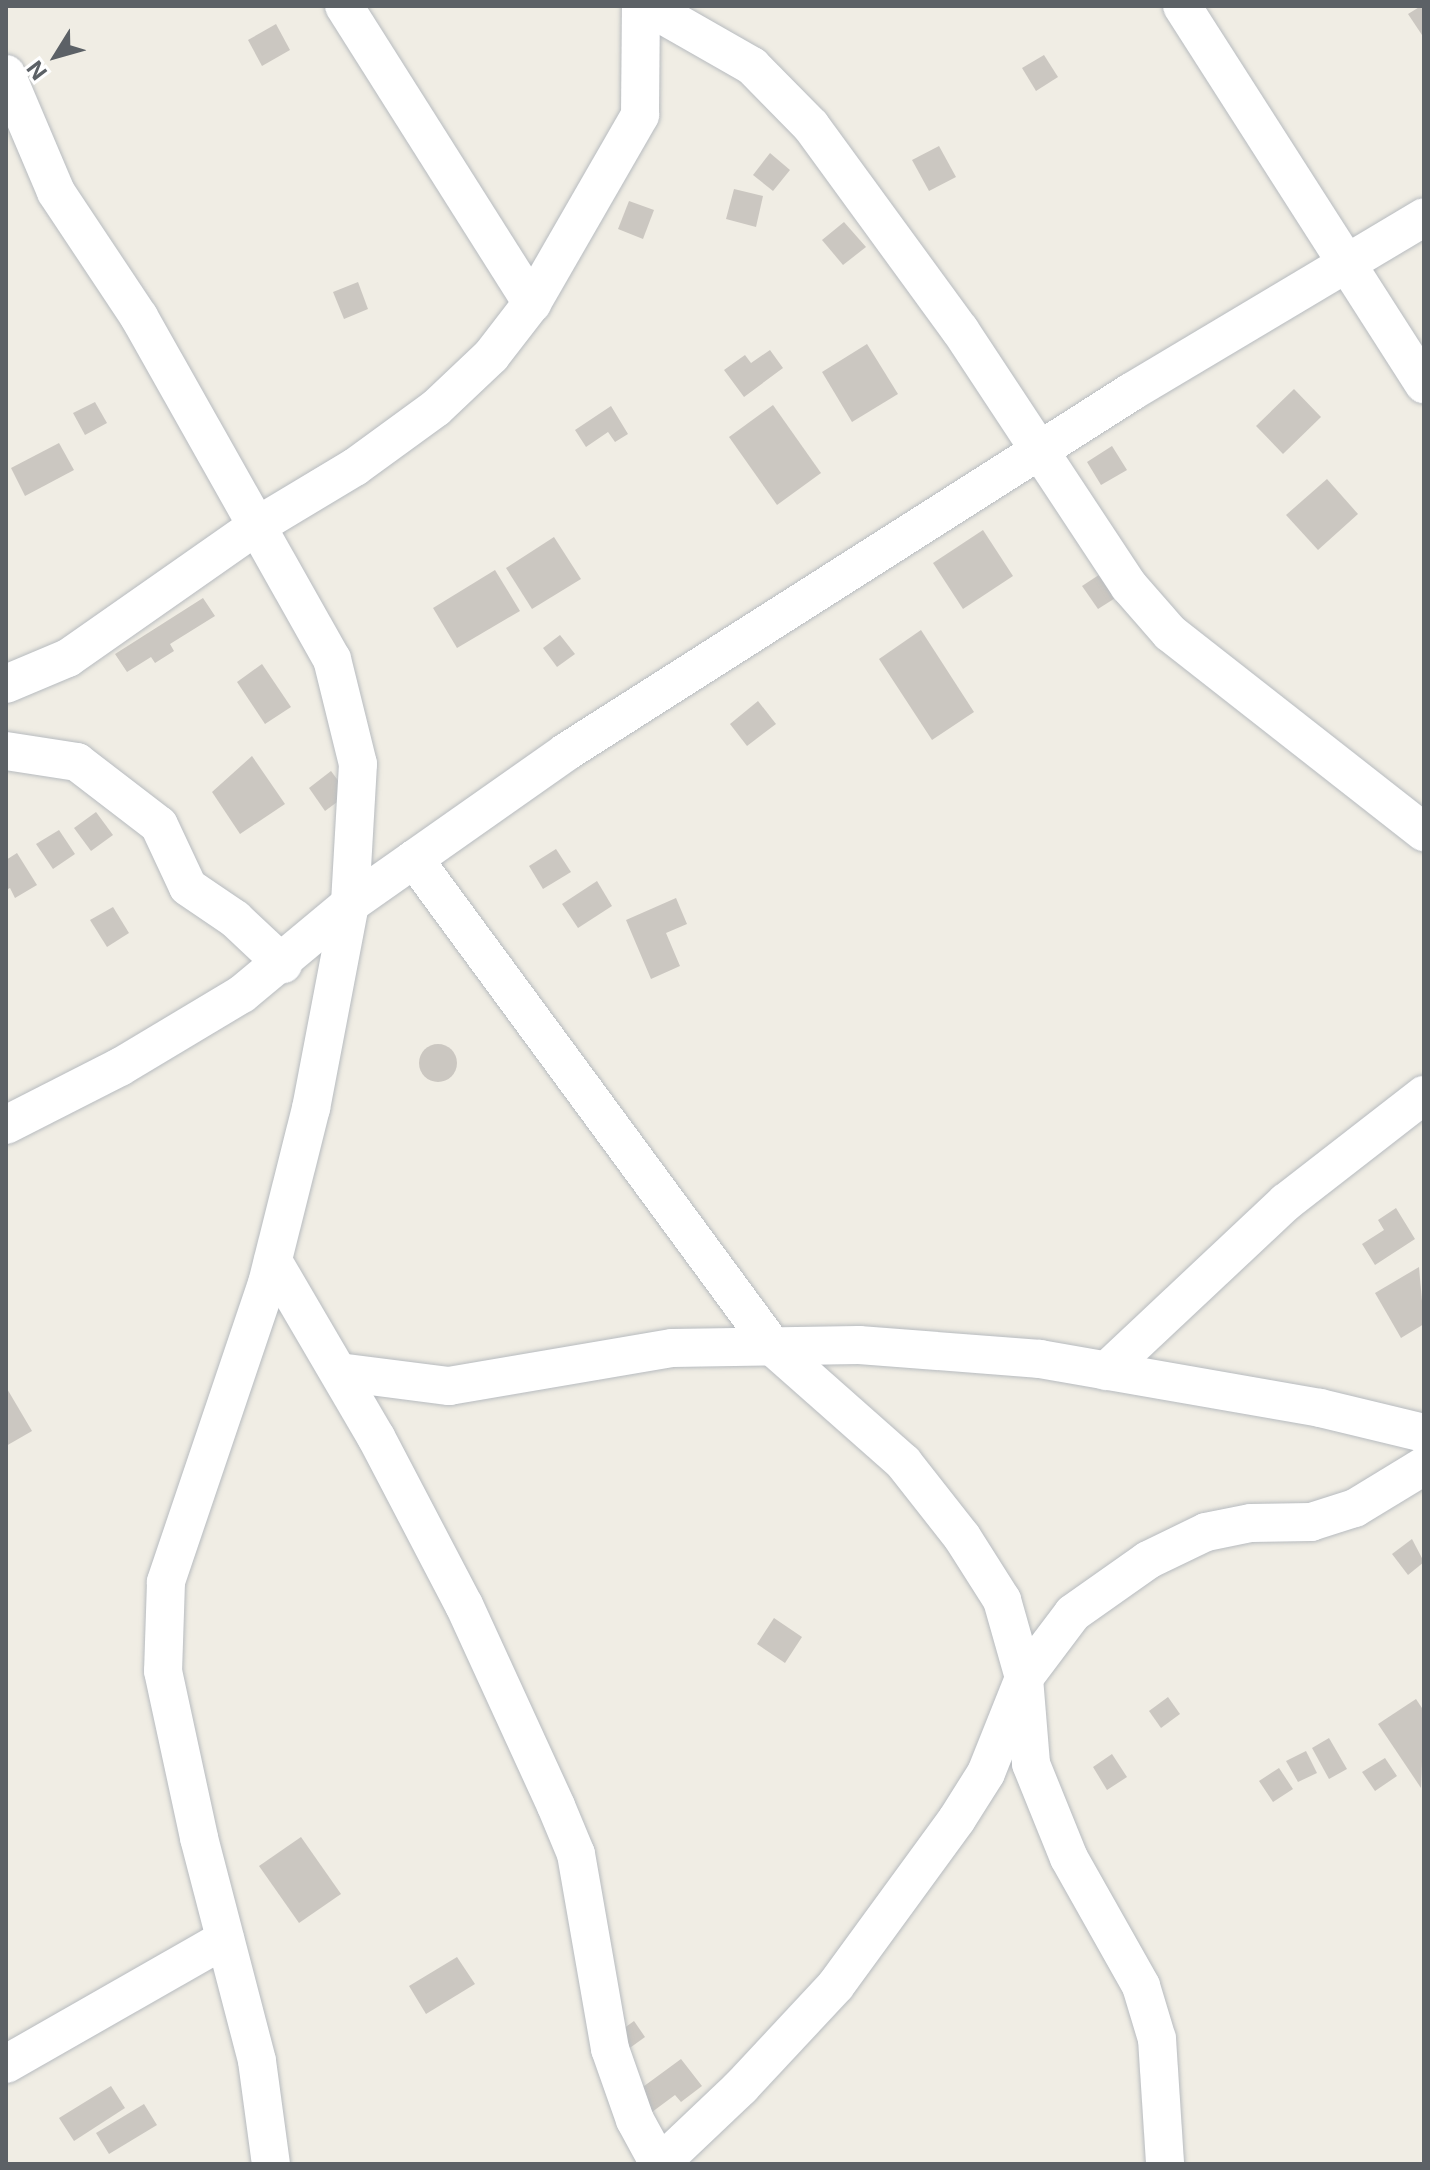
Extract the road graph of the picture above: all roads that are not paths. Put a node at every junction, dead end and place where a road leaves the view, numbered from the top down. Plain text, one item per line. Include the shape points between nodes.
1 (344, 6) edge
2 (644, 6) edge
3 (1182, 6) edge
4 (6, 74) edge
5 (1424, 217) edge
6 (1348, 263) junction
7 (532, 303) junction
8 (1424, 384) edge
9 (1039, 451) junction
10 (255, 527) junction
11 (6, 684) edge
12 (6, 751) edge
13 (1424, 832) edge
14 (414, 859) junction
15 (350, 904) junction
16 (283, 964) junction
17 (1424, 1095) edge
18 (6, 1125) edge
19 (273, 1261) junction
20 (773, 1347) junction
21 (1106, 1371) junction
22 (339, 1372) junction
23 (1424, 1433) edge
24 (1424, 1466) edge
25 (1024, 1678) junction
26 (225, 1939) junction
27 (6, 2064) edge
28 (271, 2164) edge
29 (659, 2164) edge
30 (1165, 2164) edge

1 - 7 street
2 - 7 street via 640,115
2 - 9 street via 752,66 811,126 894,235
3 - 6 street
4 - 10 street via 56,192 139,317
5 - 6 street
6 - 8 street
6 - 9 street
7 - 10 street via 491,356 436,408 355,467
9 - 13 street via 1129,586 1170,633
9 - 14 street via 566,752
10 - 11 street via 68,658
10 - 15 street via 332,659 358,764
12 - 16 street via 77,762 159,825 188,887 235,919
14 - 15 street
14 - 20 street
15 - 16 street
15 - 19 street via 311,1108
16 - 18 street via 120,1067
17 - 21 street via 1286,1202
19 - 22 street
19 - 26 street via 166,1582 163,1671
20 - 21 street via 859,1345 1040,1359
20 - 22 street via 672,1348 541,1369 493,1383 449,1386
20 - 25 street via 903,1462 962,1537 1002,1600
21 - 23 street via 1320,1408
22 - 29 street via 464,1605 576,1854 610,2049 635,2120
24 - 25 street via 1355,1508 1311,1522 1251,1523 1206,1532 1148,1560 1073,1613
25 - 29 street via 986,1773 836,1985 741,2087
25 - 30 street via 1031,1764 1069,1858 1141,1986 1157,2039
26 - 27 street
26 - 28 street via 257,2061

